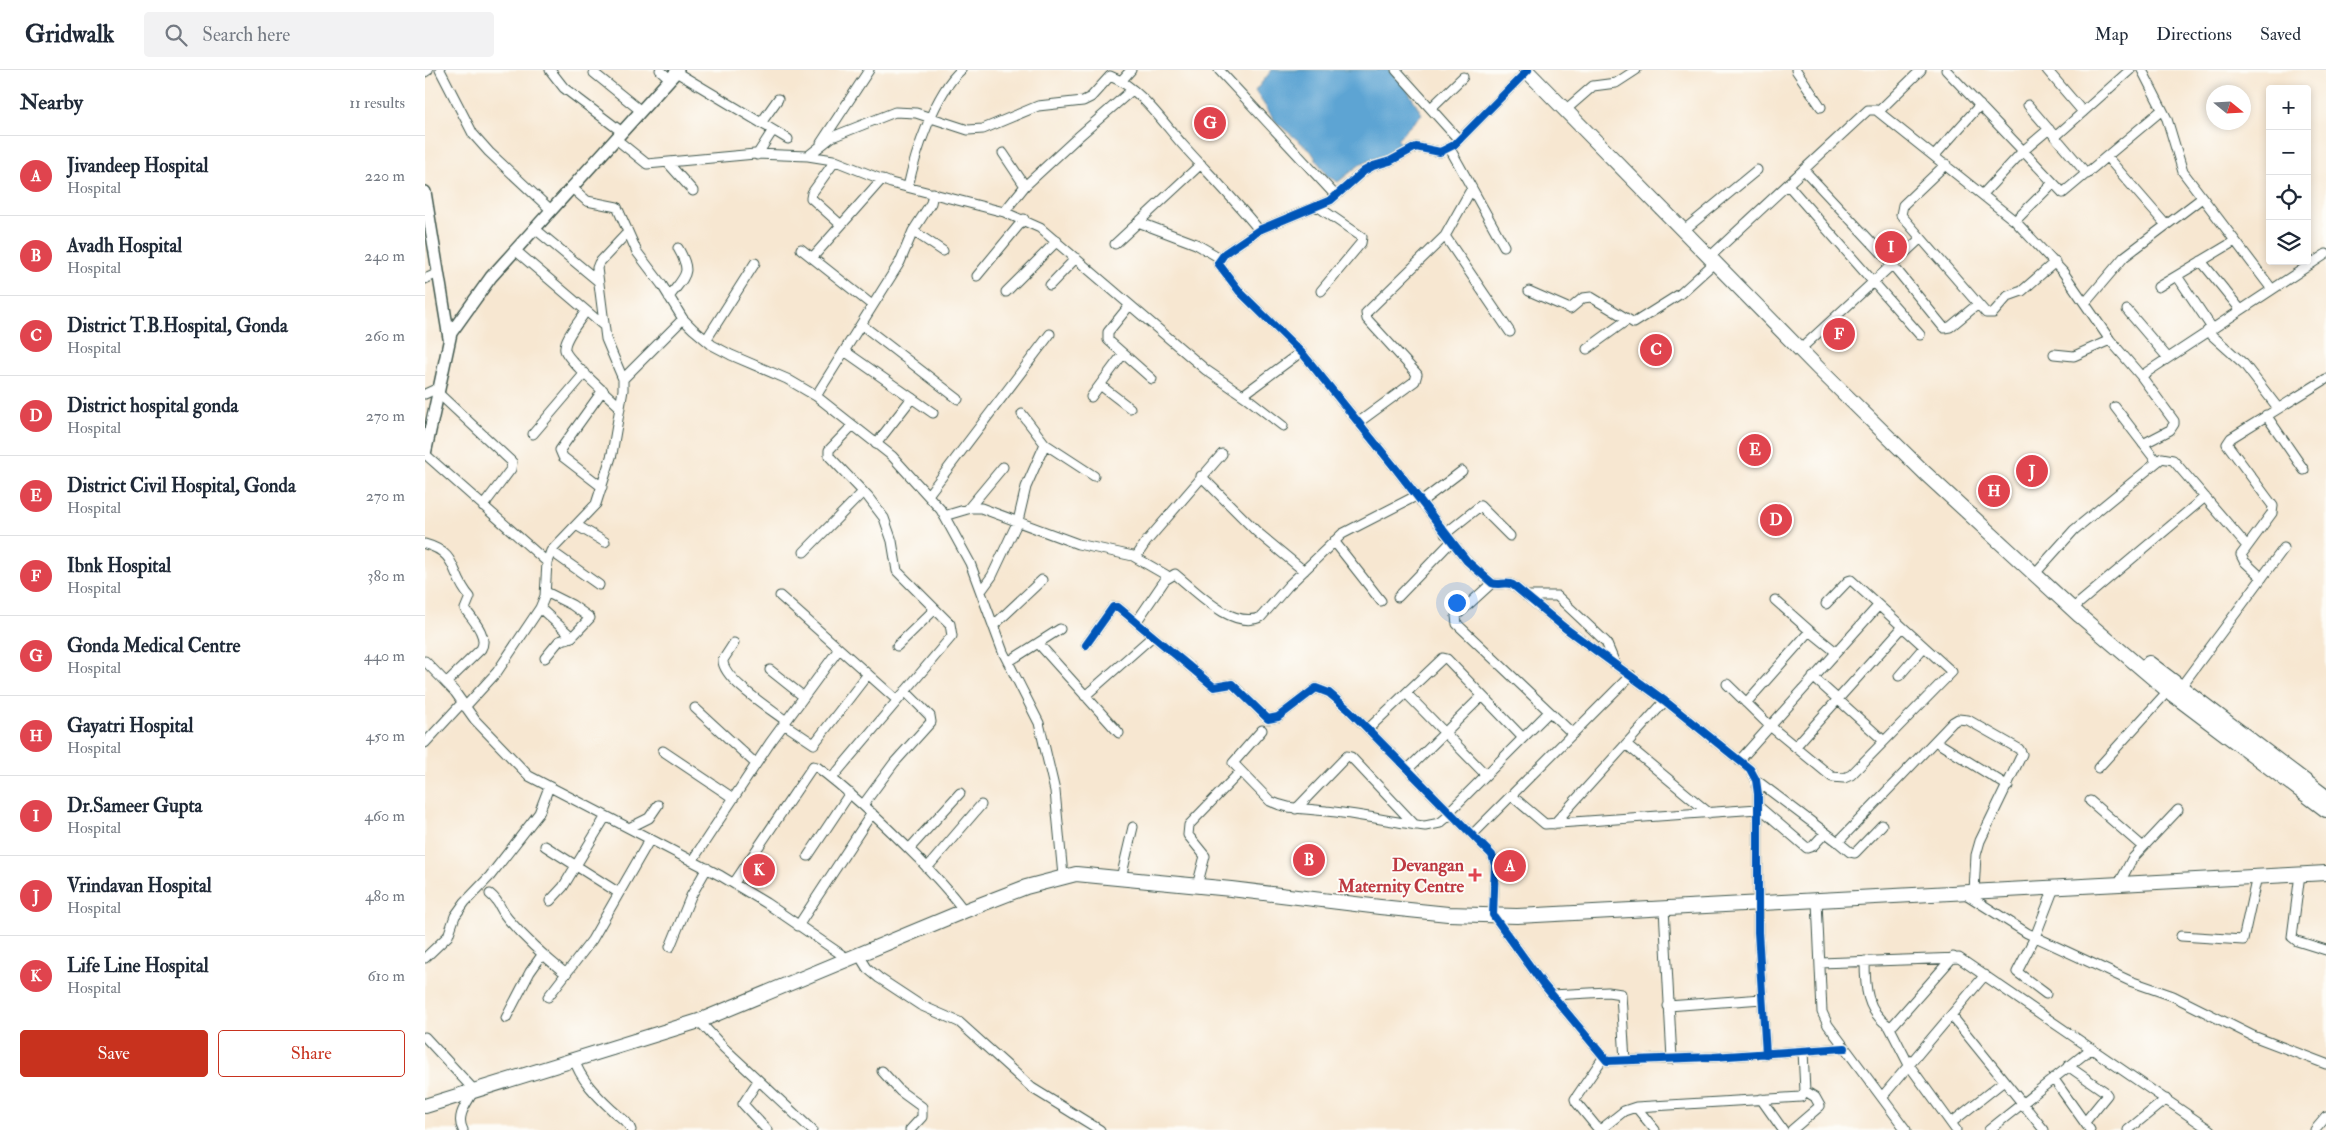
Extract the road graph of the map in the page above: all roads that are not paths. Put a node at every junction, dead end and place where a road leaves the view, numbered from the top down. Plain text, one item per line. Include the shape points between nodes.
1 (441, 70) edge
2 (550, 70) edge
3 (660, 70) edge
4 (869, 70) edge
5 (961, 70) edge
6 (1131, 70) edge
7 (1219, 70) edge
8 (1396, 70) edge
9 (1529, 70) edge
10 (1636, 70) edge
11 (1796, 70) edge
12 (1921, 70) edge
13 (1947, 70) edge
14 (2048, 70) edge
15 (2130, 70) edge
16 (2141, 70) edge
17 (594, 73) dead end
18 (1109, 73) edge
19 (675, 74) edge
20 (1463, 77) dead end
21 (1122, 80) junction
22 (1132, 90) junction
23 (778, 99) dead end
24 (1980, 105) junction
25 (1570, 106) junction
26 (2028, 106) dead end
27 (1821, 107) dead end
28 (1431, 108) junction
29 (2162, 110) junction
30 (641, 111) junction
31 (1879, 111) junction
32 (2083, 112) junction
33 (931, 118) junction
34 (761, 123) junction
35 (2049, 129) junction
36 (773, 130) junction
37 (619, 135) junction
38 (2055, 136) junction
39 (788, 139) dead end
40 (1459, 140) junction
41 (1449, 147) junction
42 (817, 149) junction
43 (2023, 151) junction
44 (1003, 153) dead end
45 (757, 154) junction
46 (1935, 155) junction
47 (805, 156) junction
48 (2107, 156) junction
49 (835, 161) junction
50 (668, 163) junction
51 (1201, 164) junction
52 (1946, 164) junction
53 (1757, 170) dead end
54 (1804, 170) junction
55 (2087, 174) junction
56 (881, 179) junction
57 (2053, 183) junction
58 (1788, 185) junction
59 (1025, 186) junction
60 (571, 187) junction
61 (908, 187) junction
62 (1473, 188) junction
63 (693, 191) dead end
64 (425, 192) edge
65 (933, 193) junction
66 (1983, 194) junction
67 (1336, 196) junction
68 (2202, 198) junction
69 (1317, 206) junction
70 (551, 210) junction
71 (1004, 212) junction
72 (1024, 219) junction
73 (2015, 221) junction
74 (1138, 222) junction
75 (839, 224) junction
76 (2166, 225) junction
77 (1689, 226) junction
78 (534, 228) junction
79 (1259, 230) junction
80 (913, 231) junction
81 (628, 232) junction
82 (1445, 236) junction
83 (1921, 238) junction
84 (1057, 241) junction
85 (2235, 241) junction
86 (1115, 244) dead end
87 (1504, 246) dead end
88 (678, 248) dead end
89 (515, 250) junction
90 (801, 250) dead end
91 (943, 251) dead end
92 (2326, 254) edge
93 (812, 258) junction
94 (1076, 258) junction
95 (1220, 258) junction
96 (1714, 258) junction
97 (2201, 261) junction
98 (2055, 262) junction
99 (755, 263) dead end
100 (1891, 263) junction
101 (438, 273) junction
102 (977, 276) dead end
103 (2177, 276) junction
104 (425, 279) edge
105 (598, 281) junction
106 (1873, 281) junction
107 (1051, 285) dead end
108 (2158, 287) dead end
109 (2271, 288) junction
110 (1321, 291) dead end
111 (1529, 291) dead end
112 (1006, 292) dead end
113 (669, 297) junction
114 (2085, 303) junction
115 (1978, 304) junction
116 (872, 305) junction
117 (1129, 306) junction
118 (2240, 309) junction
119 (2127, 310) dead end
120 (585, 312) junction
121 (683, 319) junction
122 (1627, 320) junction
123 (862, 325) junction
124 (604, 326) junction
125 (2210, 330) junction
126 (1510, 332) dead end
127 (1050, 334) dead end
128 (1920, 335) dead end
129 (706, 340) junction
130 (2110, 340) junction
131 (449, 342) junction
132 (1806, 344) junction
133 (1587, 349) dead end
134 (846, 352) junction
135 (1301, 352) junction
136 (1123, 354) junction
137 (2054, 354) dead end
138 (2168, 358) junction
139 (585, 373) junction
140 (2141, 376) junction
141 (2326, 379) edge
142 (623, 380) junction
143 (1152, 380) dead end
144 (1100, 385) junction
145 (431, 390) edge
146 (603, 390) junction
147 (1243, 395) junction
148 (817, 396) junction
149 (1091, 397) dead end
150 (912, 398) junction
151 (959, 399) dead end
152 (621, 407) junction
153 (2115, 407) dead end
154 (1130, 408) dead end
155 (2278, 408) junction
156 (933, 413) dead end
157 (1022, 414) dead end
158 (2266, 415) junction
159 (1359, 422) junction
160 (852, 426) junction
161 (1283, 426) dead end
162 (533, 434) dead end
163 (876, 444) junction
164 (1045, 444) junction
165 (2143, 444) junction
166 (425, 454) edge
167 (1222, 454) dead end
168 (2157, 462) junction
169 (1003, 467) dead end
170 (2304, 470) dead end
171 (1462, 471) dead end
172 (1094, 476) dead end
173 (1201, 476) junction
174 (602, 487) junction
175 (863, 492) junction
176 (928, 495) junction
177 (2205, 497) junction
178 (1419, 499) junction
179 (483, 506) junction
180 (968, 509) junction
181 (944, 516) junction
182 (1017, 521) junction
183 (576, 525) junction
184 (1445, 534) junction
185 (1510, 536) dead end
186 (605, 542) dead end
187 (1334, 542) junction
188 (1451, 542) junction
189 (425, 544) edge
190 (2247, 546) junction
191 (2284, 548) dead end
192 (551, 551) junction
193 (804, 552) dead end
194 (1136, 557) junction
195 (547, 562) junction
196 (2039, 568) junction
197 (1304, 571) junction
198 (2262, 578) junction
199 (1042, 580) dead end
200 (1165, 580) junction
201 (1492, 583) junction
202 (599, 585) dead end
203 (546, 592) junction
204 (981, 592) junction
205 (780, 596) dead end
206 (1526, 596) junction
207 (1398, 597) dead end
208 (1775, 600) dead end
209 (1381, 601) dead end
210 (1827, 604) dead end
211 (2078, 604) junction
212 (1878, 606) junction
213 (540, 608) junction
214 (935, 609) junction
215 (1137, 621) junction
216 (993, 626) junction
217 (1902, 628) junction
218 (1060, 629) dead end
219 (1810, 630) junction
220 (1153, 636) junction
221 (572, 637) junction
222 (734, 643) dead end
223 (1038, 643) junction
224 (1086, 645) dead end
225 (897, 646) dead end
226 (1924, 647) junction
227 (839, 648) junction
228 (1835, 652) junction
229 (545, 658) dead end
230 (425, 661) edge
231 (1008, 662) junction
232 (1614, 662) junction
233 (770, 670) dead end
234 (868, 674) junction
235 (1631, 675) junction
236 (1899, 676) dead end
237 (1813, 677) junction
238 (450, 678) junction
239 (1727, 684) dead end
240 (2174, 689) junction
241 (905, 691) junction
242 (1406, 693) junction
243 (1085, 696) junction
244 (1482, 696) junction
245 (804, 697) junction
246 (897, 700) junction
247 (1665, 700) junction
248 (1838, 700) junction
249 (467, 703) junction
250 (1746, 703) junction
251 (695, 708) dead end
252 (1549, 712) junction
253 (785, 722) junction
254 (1769, 726) junction
255 (1369, 729) junction
256 (1262, 730) dead end
257 (1119, 733) dead end
258 (1444, 733) junction
259 (1573, 734) junction
260 (1523, 738) junction
261 (1883, 741) junction
262 (1935, 741) junction
263 (425, 743) edge
264 (1626, 744) junction
265 (1795, 747) junction
266 (663, 751) dead end
267 (1739, 761) junction
268 (756, 764) junction
269 (1408, 768) junction
270 (2097, 768) dead end
271 (1240, 772) junction
272 (1486, 775) junction
273 (832, 778) junction
274 (1756, 780) junction
275 (2008, 786) junction
276 (549, 787) junction
277 (960, 793) dead end
278 (850, 794) junction
279 (1512, 796) junction
280 (2326, 797) edge
281 (733, 798) junction
282 (2090, 801) dead end
283 (659, 805) dead end
284 (981, 805) dead end
285 (863, 806) junction
286 (1758, 808) junction
287 (1296, 809) junction
288 (2178, 810) dead end
289 (2326, 810) edge
290 (1451, 812) junction
291 (872, 813) junction
292 (1709, 813) junction
293 (606, 816) junction
294 (1553, 824) junction
295 (1415, 825) junction
296 (1882, 825) dead end
297 (1133, 827) dead end
298 (629, 828) junction
299 (1825, 833) junction
300 (1473, 834) junction
301 (650, 839) junction
302 (1838, 842) junction
303 (545, 846) dead end
304 (2143, 847) junction
305 (909, 849) junction
306 (808, 856) dead end
307 (692, 861) junction
308 (575, 866) junction
309 (707, 868) junction
310 (927, 868) junction
311 (2326, 873) edge
312 (2300, 874) junction
313 (1063, 876) junction
314 (2257, 876) junction
315 (1121, 878) junction
316 (733, 883) junction
317 (2119, 884) junction
318 (1197, 886) junction
319 (2054, 888) junction
320 (1968, 892) junction
321 (619, 893) junction
322 (490, 894) dead end
323 (550, 900) dead end
324 (1817, 901) junction
325 (1759, 904) junction
326 (1664, 908) junction
327 (964, 911) junction
328 (1493, 915) junction
329 (798, 926) junction
330 (2181, 936) dead end
331 (2035, 937) junction
332 (670, 947) dead end
333 (2326, 950) edge
334 (542, 955) junction
335 (853, 957) junction
336 (1953, 957) junction
337 (425, 958) edge
338 (1865, 961) junction
339 (1820, 963) junction
340 (566, 974) junction
341 (1985, 975) junction
342 (2046, 994) dead end
343 (1552, 995) junction
344 (548, 997) dead end
345 (1763, 999) junction
346 (1669, 1006) junction
347 (1951, 1015) junction
348 (506, 1018) dead end
349 (699, 1021) junction
350 (1889, 1026) junction
351 (425, 1037) edge
352 (1845, 1048) junction
353 (2092, 1048) junction
354 (1803, 1051) junction
355 (1766, 1054) junction
356 (1603, 1058) junction
357 (573, 1059) junction
358 (1672, 1059) junction
359 (1625, 1061) junction
360 (2326, 1064) edge
361 (1909, 1065) junction
362 (2068, 1066) junction
363 (882, 1071) dead end
364 (2053, 1078) junction
365 (759, 1081) junction
366 (2004, 1081) junction
367 (474, 1090) junction
368 (1805, 1091) junction
369 (1882, 1098) junction
370 (1761, 1099) junction
371 (2166, 1099) junction
372 (2021, 1102) junction
373 (425, 1106) edge
374 (1636, 1107) junction
375 (2326, 1117) edge
376 (1998, 1122) junction
377 (1953, 1126) edge
378 (2087, 1126) edge
379 (1778, 1128) edge
380 (463, 1130) edge
381 (631, 1130) edge
382 (767, 1130) edge
383 (812, 1130) edge
384 (909, 1130) edge
385 (1100, 1130) edge
386 (1599, 1130) edge
387 (1655, 1130) edge
388 (1792, 1130) edge
389 (1906, 1130) edge
390 (1989, 1130) edge
391 (2004, 1130) edge
392 (2044, 1130) edge
393 (2128, 1130) edge
394 (2210, 1130) edge
395 (2315, 1130) edge

1 - 70 street via 473,134
2 - 37 street via 561,85
3 - 19 street
4 - 42 street
5 - 33 street
6 - 21 street
7 - 67 street
8 - 28 street
9 - 25 highway
9 - 40 street
9 - 96 highway
10 - 25 street via 1616,83 1593,86
11 - 27 street
12 - 31 street
13 - 24 street
14 - 32 street
15 - 32 street
16 - 29 street
17 - 30 street
18 - 21 street
18 - 33 street via 1091,97 1083,101 1038,106 983,129 955,128
19 - 30 main road
19 - 34 street
20 - 28 street
21 - 22 street
22 - 51 street
22 - 59 street
23 - 34 street
24 - 43 street
24 - 46 street
25 - 77 highway
26 - 35 street
28 - 40 street
29 - 48 street
29 - 68 street via 2183,172
30 - 37 main road
31 - 46 street
31 - 54 street via 1867,110
32 - 38 street
33 - 42 street via 909,111 895,112 832,137
33 - 61 street
34 - 36 street
35 - 38 street
35 - 43 street
36 - 39 street
36 - 45 street
37 - 50 street via 647,164
37 - 60 main road
38 - 55 street
40 - 41 street
41 - 62 street
41 - 67 street via 1440,152 1417,147 1364,171
42 - 47 street
43 - 57 street
43 - 66 street
44 - 59 street
45 - 47 street
45 - 50 street
46 - 52 street
47 - 49 street
48 - 55 street
48 - 76 street
49 - 56 street
49 - 75 street via 811,193 811,198
50 - 63 street
51 - 74 street
51 - 79 street
52 - 66 street
52 - 83 street via 1901,208 1901,215
53 - 77 street
54 - 58 street
54 - 100 street
55 - 57 street via 2063,193
56 - 61 street
56 - 75 street
57 - 73 street
58 - 96 street
58 - 106 street
59 - 71 street
60 - 70 main road
60 - 81 street via 587,201 617,207
61 - 65 street
62 - 82 street
62 - 87 street
64 - 101 main road
65 - 71 street
65 - 80 street via 926,213
66 - 73 street
67 - 69 street
68 - 76 street
68 - 85 street
69 - 79 street
69 - 110 street via 1363,237
70 - 78 main road
71 - 72 street
72 - 84 street
72 - 102 street
73 - 98 street
74 - 86 street
74 - 95 street via 1196,244
75 - 93 street
76 - 114 street via 2124,257
77 - 96 highway
78 - 89 main road
78 - 105 street
79 - 95 street
80 - 91 street
80 - 116 street via 900,262
81 - 105 street via 599,263
81 - 113 street via 637,252
82 - 126 street
82 - 159 street via 1366,313 1367,319 1417,374 1415,380
83 - 100 street
83 - 115 street
84 - 94 street
84 - 112 street
85 - 97 street
85 - 109 street
88 - 113 street via 687,263 686,274
89 - 120 street
89 - 131 main road via 467,307
90 - 93 street
92 - 109 street
93 - 116 street
94 - 107 street
94 - 117 street
95 - 135 street via 1218,263 1227,277
96 - 122 street via 1680,294 1637,322
96 - 132 highway
96 - 240 highway via 1926,474 2080,616
97 - 103 street
97 - 118 street
98 - 114 street
98 - 115 street via 2022,292 2008,296 1993,313 1986,313
99 - 129 street
100 - 106 street
100 - 115 street via 1944,328 1950,327
101 - 104 street
101 - 131 main road
103 - 108 street
103 - 125 street
105 - 124 street
106 - 128 street
106 - 132 street
109 - 118 street
111 - 122 street via 1571,308 1583,298 1591,297
113 - 121 street
114 - 130 street
116 - 123 street
117 - 136 street via 1107,336
117 - 147 street via 1206,370
118 - 125 street
119 - 138 street
120 - 124 street
120 - 139 street via 565,350
121 - 129 street
121 - 142 street
122 - 133 street
123 - 134 street
123 - 151 street
124 - 142 street via 609,348
125 - 138 street
125 - 155 street via 2244,364
127 - 176 street
129 - 148 street
130 - 137 street via 2074,356
130 - 140 street
131 - 145 main road
132 - 196 highway via 1922,462
134 - 148 street
134 - 150 street
135 - 147 street
135 - 159 street
136 - 143 street
136 - 144 street
138 - 140 street
139 - 146 street
139 - 162 street
140 - 165 street via 2175,424 2171,430
141 - 155 street
142 - 152 street
144 - 149 street
144 - 154 street
145 - 166 main road
145 - 179 street via 512,462 511,469
146 - 152 street
146 - 174 street via 560,450 563,457
147 - 161 street
148 - 160 street
150 - 156 street
150 - 163 street
152 - 174 street
153 - 165 street
155 - 158 street
157 - 164 street
158 - 170 street
158 - 190 street via 2227,444 2274,509
159 - 178 street
160 - 163 street
160 - 175 street via 828,453
163 - 176 street via 892,456
164 - 172 street
164 - 182 street via 1026,487
165 - 168 street
166 - 179 street
167 - 173 street
168 - 177 street via 2166,457 2173,460
168 - 196 street via 2074,530
169 - 180 street
171 - 178 street
173 - 194 street
173 - 197 street via 1238,514
174 - 183 street via 596,504
175 - 193 street
175 - 214 street via 884,518 892,540 897,571
176 - 181 street
177 - 190 street
177 - 211 street
178 - 184 street
178 - 187 street via 1352,528
179 - 195 street
180 - 181 street
180 - 182 street via 981,508
181 - 204 street via 970,563
182 - 194 street via 1078,544
182 - 204 street
183 - 186 street
183 - 192 street
184 - 185 street via 1480,506
184 - 188 street
187 - 197 street
187 - 209 street
188 - 201 street
188 - 207 street
189 - 238 street via 438,548 450,559 459,584 470,597 465,609 479,629 483,643 481,649
190 - 198 street via 2242,558
191 - 198 street
192 - 195 street
192 - 202 street
194 - 200 street via 1163,572
195 - 203 street
196 - 211 highway
197 - 200 street via 1261,618 1247,622 1227,615 1175,574
198 - 240 street
199 - 216 street
200 - 215 street
201 - 206 street via 1508,582
201 - 252 street via 1455,619
203 - 213 street
203 - 221 street via 590,618
204 - 216 street
205 - 227 street
206 - 232 street
206 - 232 street via 1557,596 1606,642
208 - 219 street
210 - 212 street via 1851,580
211 - 240 highway
212 - 217 street
212 - 228 street
213 - 221 street
213 - 249 street via 497,672
214 - 225 street
214 - 241 street via 950,624 952,636
215 - 220 street
215 - 224 street via 1118,607 1113,607
216 - 231 street
217 - 226 street
217 - 248 street
218 - 223 street
219 - 228 street
219 - 250 street
220 - 243 street
220 - 255 street via 1214,687 1232,684 1268,719 1279,717 1305,695 1319,688 1343,704
221 - 229 street via 559,641
222 - 253 street via 723,660 725,667 746,692
223 - 231 street
223 - 243 street
226 - 236 street
226 - 261 street via 1952,672
227 - 234 street
227 - 245 street
228 - 237 street
230 - 238 street
231 - 313 street via 1032,704 1049,759
232 - 235 street
233 - 245 street
234 - 246 street
234 - 253 street via 814,744
235 - 247 street
235 - 259 street
237 - 248 street
237 - 254 street
238 - 249 street
239 - 250 street
240 - 270 street
240 - 280 highway
240 - 289 highway
241 - 246 street
241 - 285 street via 930,716 931,722 893,763
242 - 244 street via 1443,658
242 - 255 street
242 - 258 street
243 - 257 street
244 - 258 street
244 - 260 street
245 - 253 street
246 - 273 street
247 - 264 street
247 - 267 street
248 - 261 street
248 - 265 street
249 - 263 street
249 - 276 street via 475,720 529,776
250 - 254 street
251 - 268 street
252 - 259 street
252 - 260 street
253 - 268 street
254 - 265 street
254 - 267 street
255 - 269 street
256 - 271 street via 1234,762
258 - 269 street
258 - 272 street
259 - 279 street
260 - 272 street
261 - 265 street via 1851,775 1838,778 1832,777
262 - 275 street
262 - 275 street via 1953,722 1963,718 2019,749 2022,758
262 - 302 street
264 - 292 street
264 - 294 street
266 - 281 street
267 - 274 street via 1750,769
268 - 281 street
269 - 290 street
271 - 287 street via 1270,801
271 - 318 street via 1189,825 1188,835 1205,856
272 - 290 street
273 - 278 street
273 - 316 street via 817,766 810,768
274 - 286 street
274 - 299 street
275 - 320 street via 1980,841
276 - 293 street
276 - 337 street via 539,813 490,876 465,902 455,916 448,936
277 - 305 street
278 - 285 street
278 - 306 street
279 - 294 street via 1540,822
279 - 300 street
281 - 307 street
282 - 304 street
283 - 298 street via 649,818
284 - 310 street
285 - 291 street
286 - 292 street
286 - 299 street via 1807,848
286 - 325 street
287 - 295 street via 1325,810
287 - 295 street via 1347,756
288 - 304 street
290 - 295 street via 1435,826
290 - 300 street
291 - 305 street
291 - 329 street
292 - 294 street
293 - 298 street
293 - 308 street
296 - 302 street via 1855,853
297 - 315 street
298 - 301 street
299 - 302 street
300 - 328 street via 1493,860
301 - 307 street
301 - 321 street
303 - 308 street
304 - 317 street via 2128,864
305 - 310 street
307 - 309 street
308 - 321 street
308 - 323 street via 563,887
309 - 316 street
309 - 332 street via 691,896
310 - 327 street
311 - 312 highway
312 - 314 highway
312 - 333 street via 2292,937
313 - 315 highway via 1093,874
313 - 327 highway
314 - 317 highway
314 - 330 street via 2243,940
315 - 318 highway
316 - 329 street
317 - 319 highway
318 - 328 highway via 1389,908
319 - 320 highway
319 - 331 street
320 - 324 highway
320 - 331 street via 2017,928
321 - 340 street via 593,940
322 - 334 street via 499,901 505,917
324 - 325 highway
324 - 339 street
325 - 326 highway
325 - 345 street via 1757,932
326 - 328 highway
326 - 346 street
327 - 335 highway
328 - 343 street
329 - 335 street
331 - 342 street via 2017,972
331 - 360 street via 2130,981 2173,996 2253,1036
334 - 340 street
334 - 348 street
335 - 349 highway
335 - 385 street via 920,1005 959,1022 1032,1088
336 - 338 street
336 - 341 street
336 - 350 street via 1895,1024
338 - 339 street
338 - 350 street via 1868,1000
339 - 352 street via 1822,1012
340 - 344 street
341 - 347 street
341 - 353 street
343 - 356 street
343 - 359 street via 1621,994
345 - 346 street
345 - 355 street
346 - 358 street
347 - 361 street
347 - 366 street
349 - 357 highway
349 - 365 street
350 - 361 street
351 - 367 street
352 - 354 street
352 - 369 street
353 - 362 street
353 - 371 street
354 - 355 street
354 - 368 street
355 - 358 street
356 - 359 street
356 - 386 street via 1575,1099
357 - 367 highway
357 - 381 street via 579,1075
358 - 359 street
361 - 369 street
361 - 377 street
362 - 364 street
362 - 378 street via 2107,1095
363 - 384 street via 922,1107 923,1113
364 - 372 street
364 - 378 street
365 - 382 street via 743,1104
365 - 383 street
366 - 372 street
366 - 377 street
367 - 373 highway
367 - 380 street via 459,1117
368 - 370 street via 1801,1097
368 - 388 street via 1815,1097 1820,1106
369 - 389 street
370 - 374 street
370 - 379 street
371 - 393 street
371 - 394 street
372 - 376 street
372 - 392 street
374 - 386 street via 1624,1111
374 - 387 street
375 - 395 street
376 - 390 street
376 - 391 street

